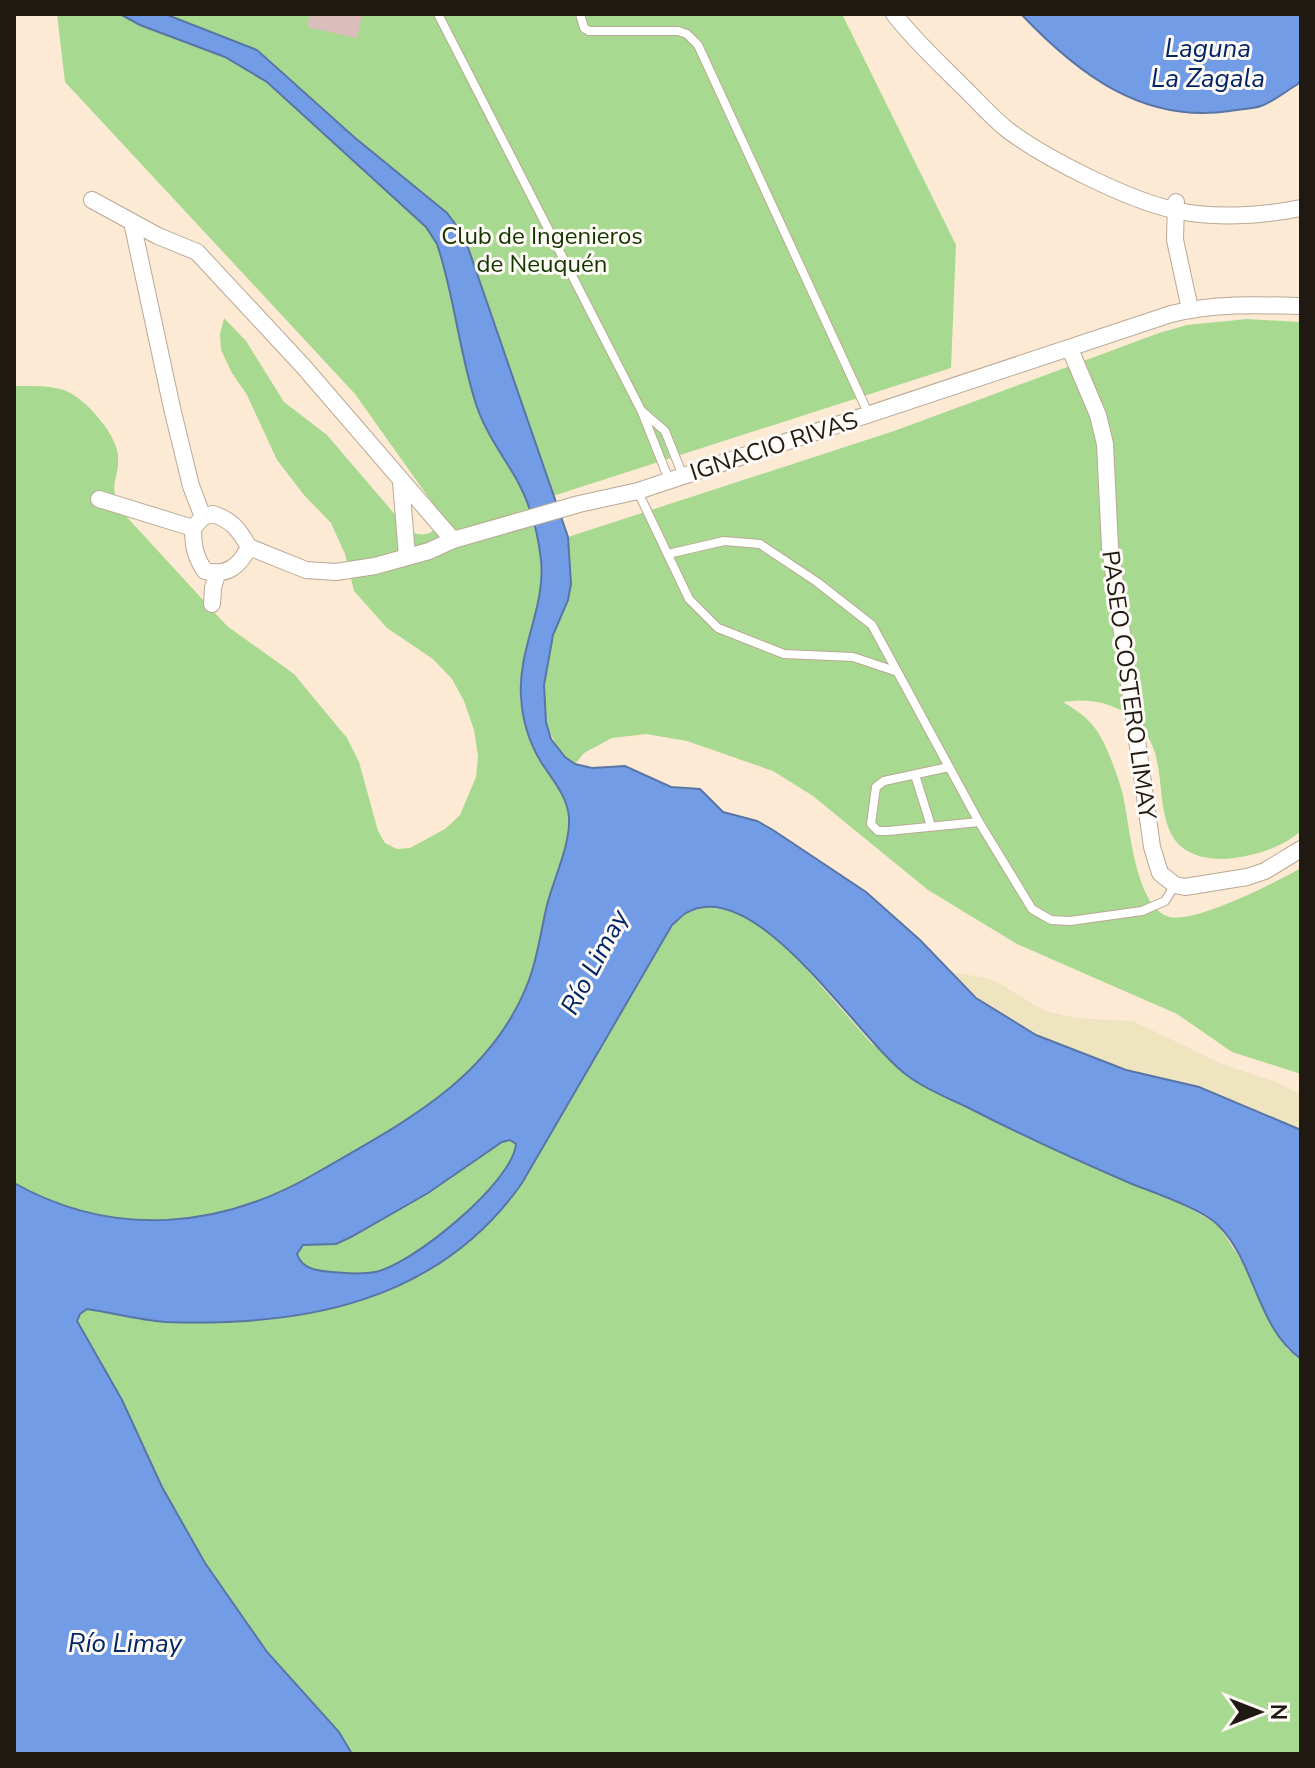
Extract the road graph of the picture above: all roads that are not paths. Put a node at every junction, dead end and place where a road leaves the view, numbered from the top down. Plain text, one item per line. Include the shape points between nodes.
1 (438, 14) edge
2 (580, 14) edge
3 (894, 14) edge
4 (906, 14) edge
5 (1301, 198) edge
6 (92, 200) dead end
7 (1176, 206) junction
8 (1301, 208) edge
9 (132, 222) junction
10 (1301, 306) edge
11 (1190, 309) junction
12 (1070, 349) junction
13 (642, 412) junction
14 (869, 415) junction
15 (676, 478) junction
16 (401, 482) junction
17 (638, 491) junction
18 (99, 499) dead end
19 (198, 522) junction
20 (453, 540) junction
21 (249, 547) junction
22 (668, 554) junction
23 (407, 556) junction
24 (217, 574) junction
25 (212, 604) dead end
26 (895, 671) junction
27 (949, 767) junction
28 (915, 775) junction
29 (979, 822) junction
30 (931, 826) junction
31 (1301, 849) edge
32 (1175, 885) junction

1 - 13 lane
2 - 14 lane via 589,31 678,31 698,45
3 - 7 street via 1015,135 1117,190
4 - 7 street via 1025,131
5 - 7 street
6 - 9 street
7 - 8 street via 1209,214
7 - 11 street via 1175,240
9 - 16 street via 197,252 364,433
9 - 19 street
10 - 11 street, IGNACIO RIVAS
11 - 12 street, IGNACIO RIVAS
12 - 14 street, IGNACIO RIVAS
12 - 32 street, PASEO COSTERO LIMAY via 1105,444 1110,547 1152,847 1160,873
13 - 15 lane
13 - 15 lane via 665,431
14 - 15 street, IGNACIO RIVAS
15 - 17 street, IGNACIO RIVAS
16 - 20 street
16 - 23 street
17 - 20 street, IGNACIO RIVAS
17 - 22 lane
18 - 19 street
19 - 21 street via 213,514 223,517 237,526
19 - 24 street via 195,558 205,571
20 - 23 street, IGNACIO RIVAS
21 - 23 street, IGNACIO RIVAS via 306,570 336,572
21 - 24 street via 230,571
22 - 26 lane via 689,599 718,628 784,654 853,657
22 - 26 lane via 724,541 760,544 872,625
24 - 25 street
26 - 27 lane
27 - 28 lane
27 - 29 lane
28 - 30 lane
28 - 30 lane via 876,787 871,824 878,831
29 - 30 lane
29 - 32 lane via 1032,909 1051,920 1142,911 1165,901
31 - 32 street via 1247,877

